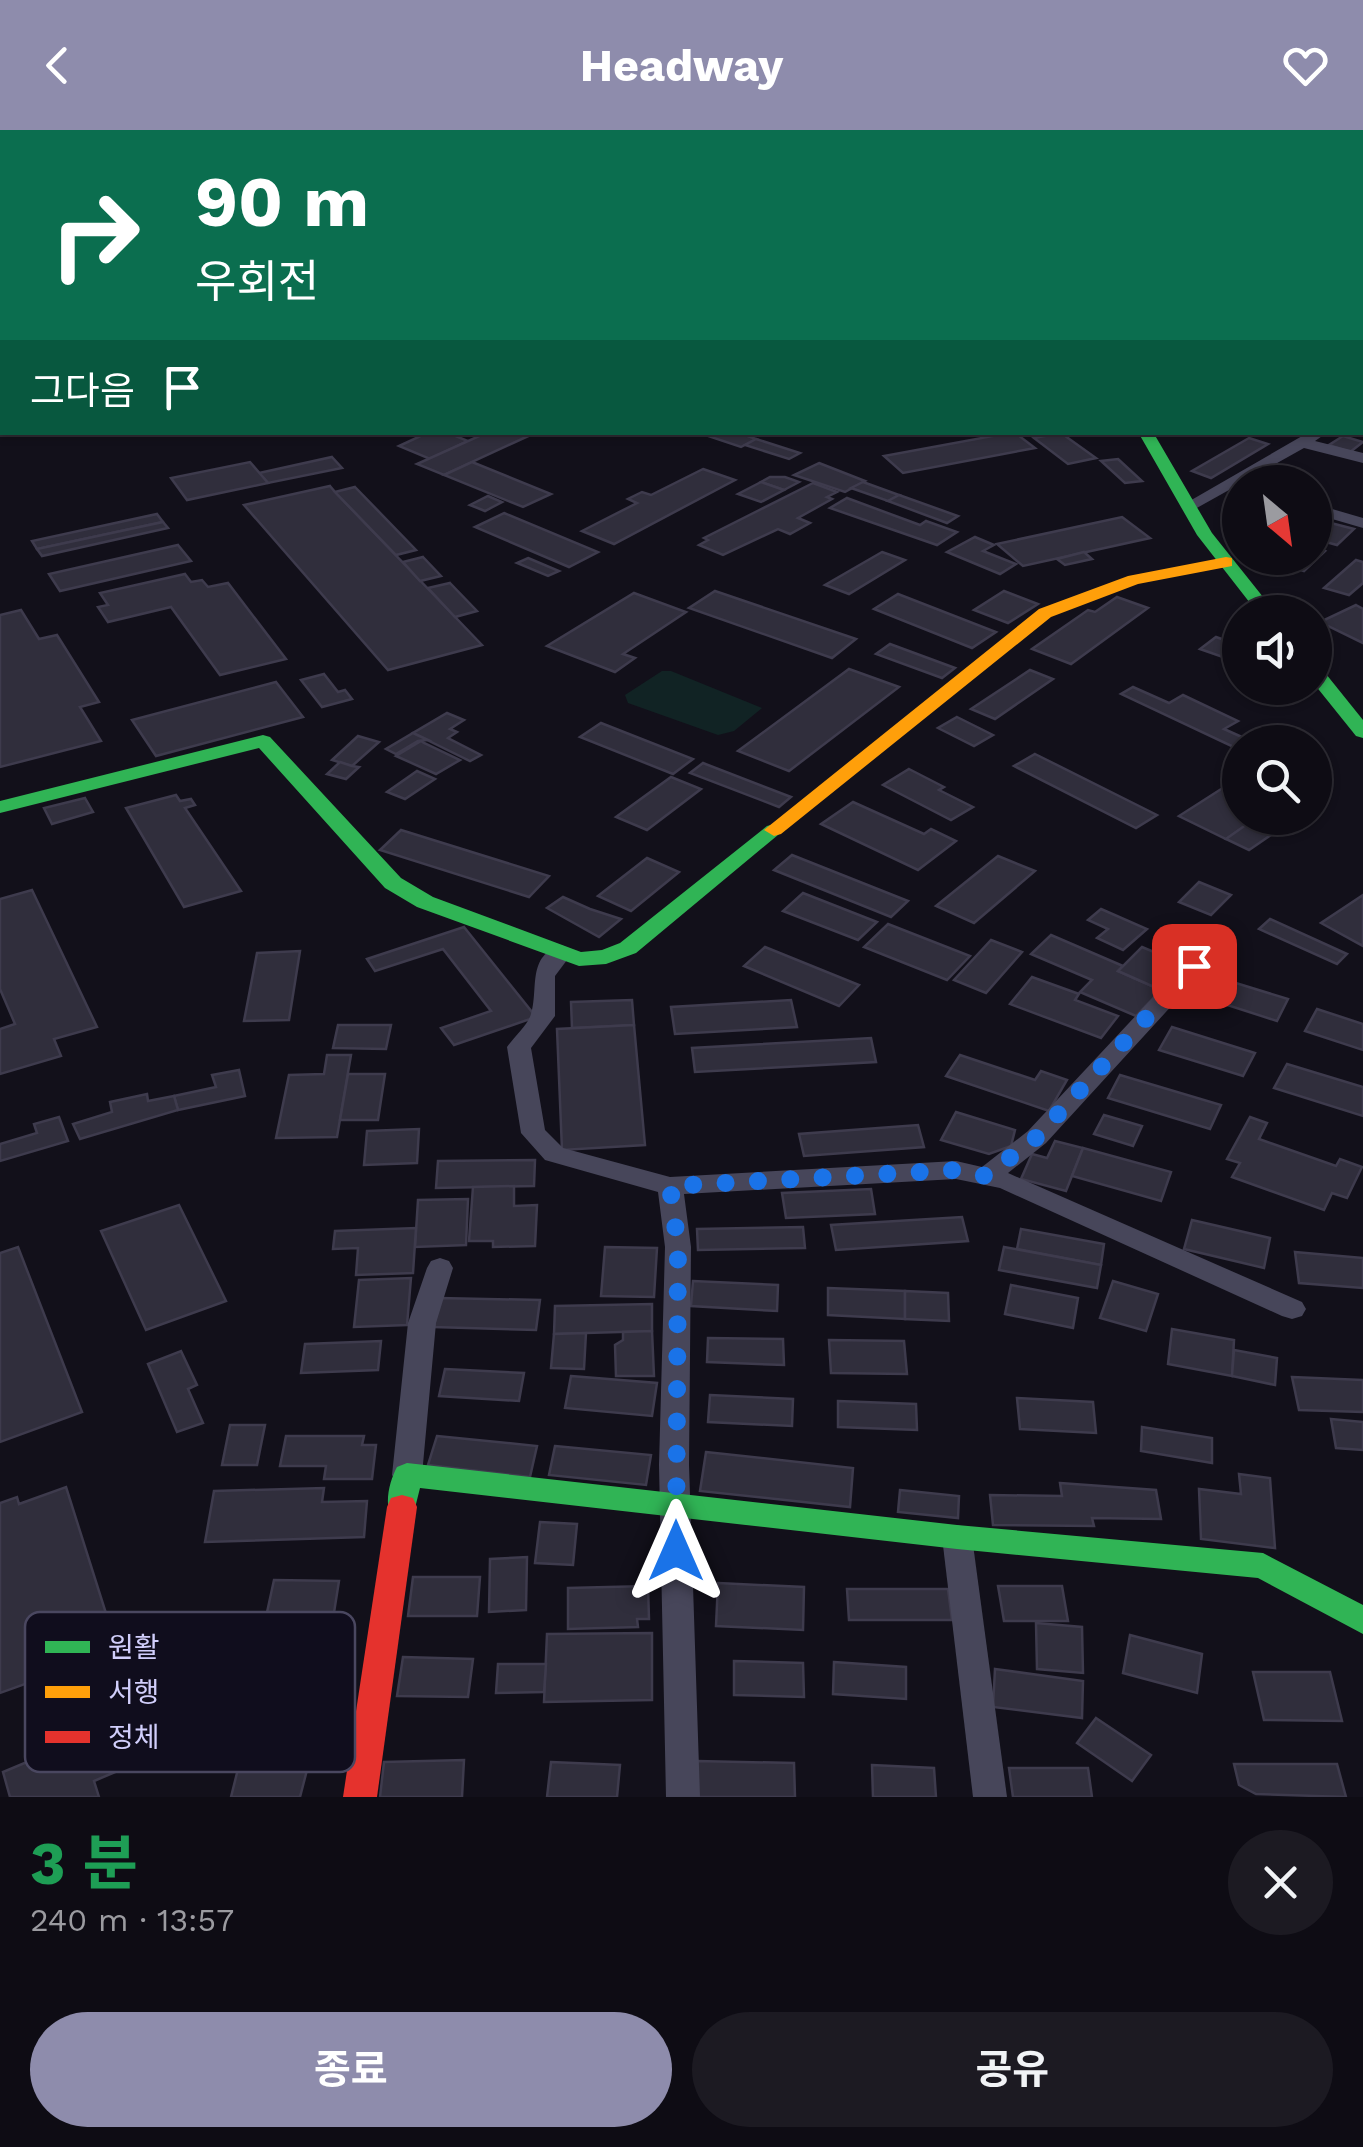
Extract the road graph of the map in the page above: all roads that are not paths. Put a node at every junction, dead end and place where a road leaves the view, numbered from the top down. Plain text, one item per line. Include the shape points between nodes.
1 (1147, 435) edge
2 (1317, 435) edge
3 (1303, 443) junction
4 (1363, 458) edge
5 (1268, 465) edge
6 (1222, 492) edge
7 (1189, 506) junction
8 (1332, 514) edge
9 (1363, 523) edge
10 (1222, 556) edge
11 (1222, 563) edge
12 (1236, 575) edge
13 (1252, 595) edge
14 (1332, 693) edge
15 (1363, 732) edge
16 (0, 807) edge
17 (1222, 937) dead end
18 (562, 952) junction
19 (986, 1176) junction
20 (670, 1186) junction
21 (440, 1268) dead end
22 (1292, 1309) dead end
23 (407, 1475) junction
24 (676, 1502) junction
25 (956, 1537) junction
26 (1363, 1621) edge
27 (360, 1797) edge
28 (683, 1797) edge
29 (990, 1797) edge

1 - 7 street
2 - 3 street
3 - 4 street
3 - 5 street
6 - 7 street
7 - 10 street
8 - 9 street
11 - 18 street via 1134,580 1045,613 628,948 579,959
12 - 13 street
14 - 15 street
16 - 18 street via 263,740 393,884
17 - 19 street via 1037,1137
18 - 20 street via 544,975 543,1016 518,1047 534,1134 554,1154
19 - 20 street via 940,1170
19 - 22 street
20 - 24 street via 678,1247
21 - 23 street via 422,1323
23 - 24 street
23 - 27 street
24 - 25 street
24 - 28 street
25 - 26 street via 1263,1566
25 - 29 street

